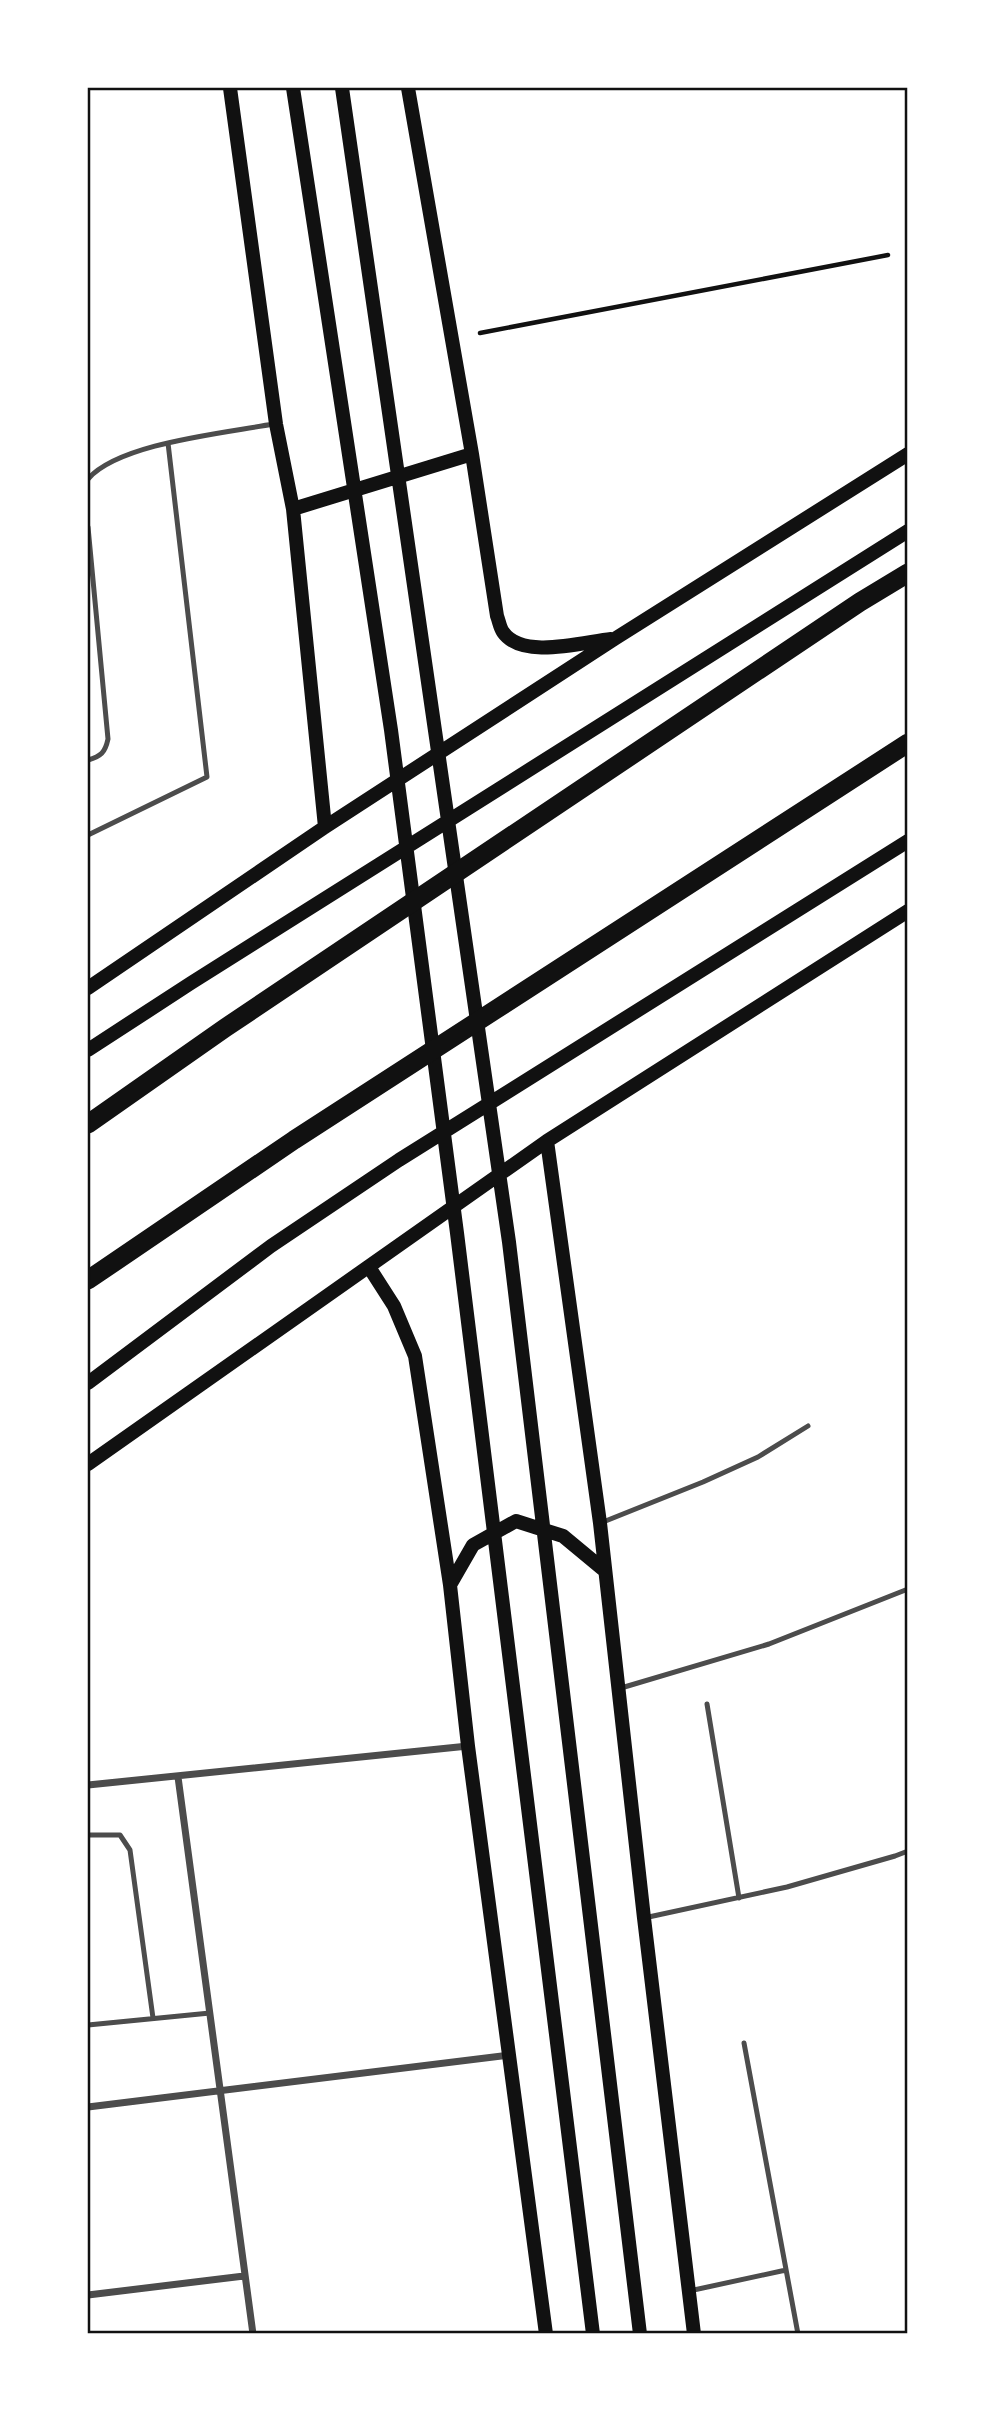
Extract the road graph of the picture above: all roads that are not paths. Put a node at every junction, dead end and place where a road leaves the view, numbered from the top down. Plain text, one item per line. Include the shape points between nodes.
1 (230, 88) edge
2 (293, 88) edge
3 (342, 88) edge
4 (408, 88) edge
5 (276, 424) junction
6 (168, 443) junction
7 (472, 454) junction
8 (908, 454) edge
9 (88, 479) edge
10 (293, 509) junction
11 (88, 527) edge
12 (908, 531) edge
13 (908, 573) edge
14 (616, 638) junction
15 (908, 743) edge
16 (88, 760) edge
17 (325, 827) junction
18 (88, 835) edge
19 (908, 842) edge
20 (908, 911) edge
21 (88, 988) edge
22 (88, 1050) edge
23 (88, 1124) edge
24 (547, 1141) junction
25 (369, 1267) junction
26 (88, 1280) edge
27 (88, 1383) edge
28 (808, 1426) dead end
29 (88, 1464) edge
30 (600, 1523) junction
31 (604, 1570) junction
32 (450, 1585) junction
33 (908, 1589) edge
34 (618, 1688) junction
35 (707, 1704) dead end
36 (468, 1746) junction
37 (177, 1777) junction
38 (88, 1785) edge
39 (88, 1835) edge
40 (908, 1851) edge
41 (739, 1898) junction
42 (644, 1918) junction
43 (210, 2013) junction
44 (153, 2018) junction
45 (88, 2025) edge
46 (744, 2043) dead end
47 (510, 2055) junction
48 (219, 2091) junction
49 (88, 2107) edge
50 (786, 2270) junction
51 (244, 2276) junction
52 (689, 2291) junction
53 (88, 2295) edge
54 (253, 2333) edge
55 (546, 2333) edge
56 (593, 2333) edge
57 (640, 2333) edge
58 (694, 2333) edge
59 (798, 2333) edge

1 - 5 main road
2 - 56 main road via 391,730
3 - 57 main road via 509,1242
4 - 7 main road
5 - 6 lane
5 - 10 main road
6 - 9 lane via 105,465
6 - 18 lane via 207,777
7 - 10 main road
7 - 14 main road via 490,581 503,633 517,644 537,649
8 - 14 main road
10 - 17 main road
11 - 16 lane via 107,739 101,756
12 - 22 main road
13 - 23 highway via 836,617
14 - 17 main road
15 - 26 highway via 294,1140
17 - 21 main road
19 - 27 main road via 399,1160 271,1246
20 - 24 main road
24 - 25 main road
24 - 30 main road
25 - 29 main road
25 - 32 main road via 394,1306 415,1356
28 - 30 lane via 747,1462
30 - 31 main road
31 - 32 main road via 563,1536 516,1521 473,1545
31 - 34 main road
32 - 36 main road
33 - 34 lane via 769,1644
34 - 42 main road
35 - 41 lane
36 - 37 street
36 - 47 main road
37 - 38 street
37 - 43 street
39 - 44 lane via 120,1835 130,1850
40 - 41 lane
41 - 42 lane
42 - 52 main road
43 - 44 lane
43 - 48 street
44 - 45 lane
46 - 50 lane
47 - 48 street
47 - 55 main road
48 - 49 street
48 - 51 street
50 - 52 lane
50 - 59 lane
51 - 53 street
51 - 54 street
52 - 58 main road

